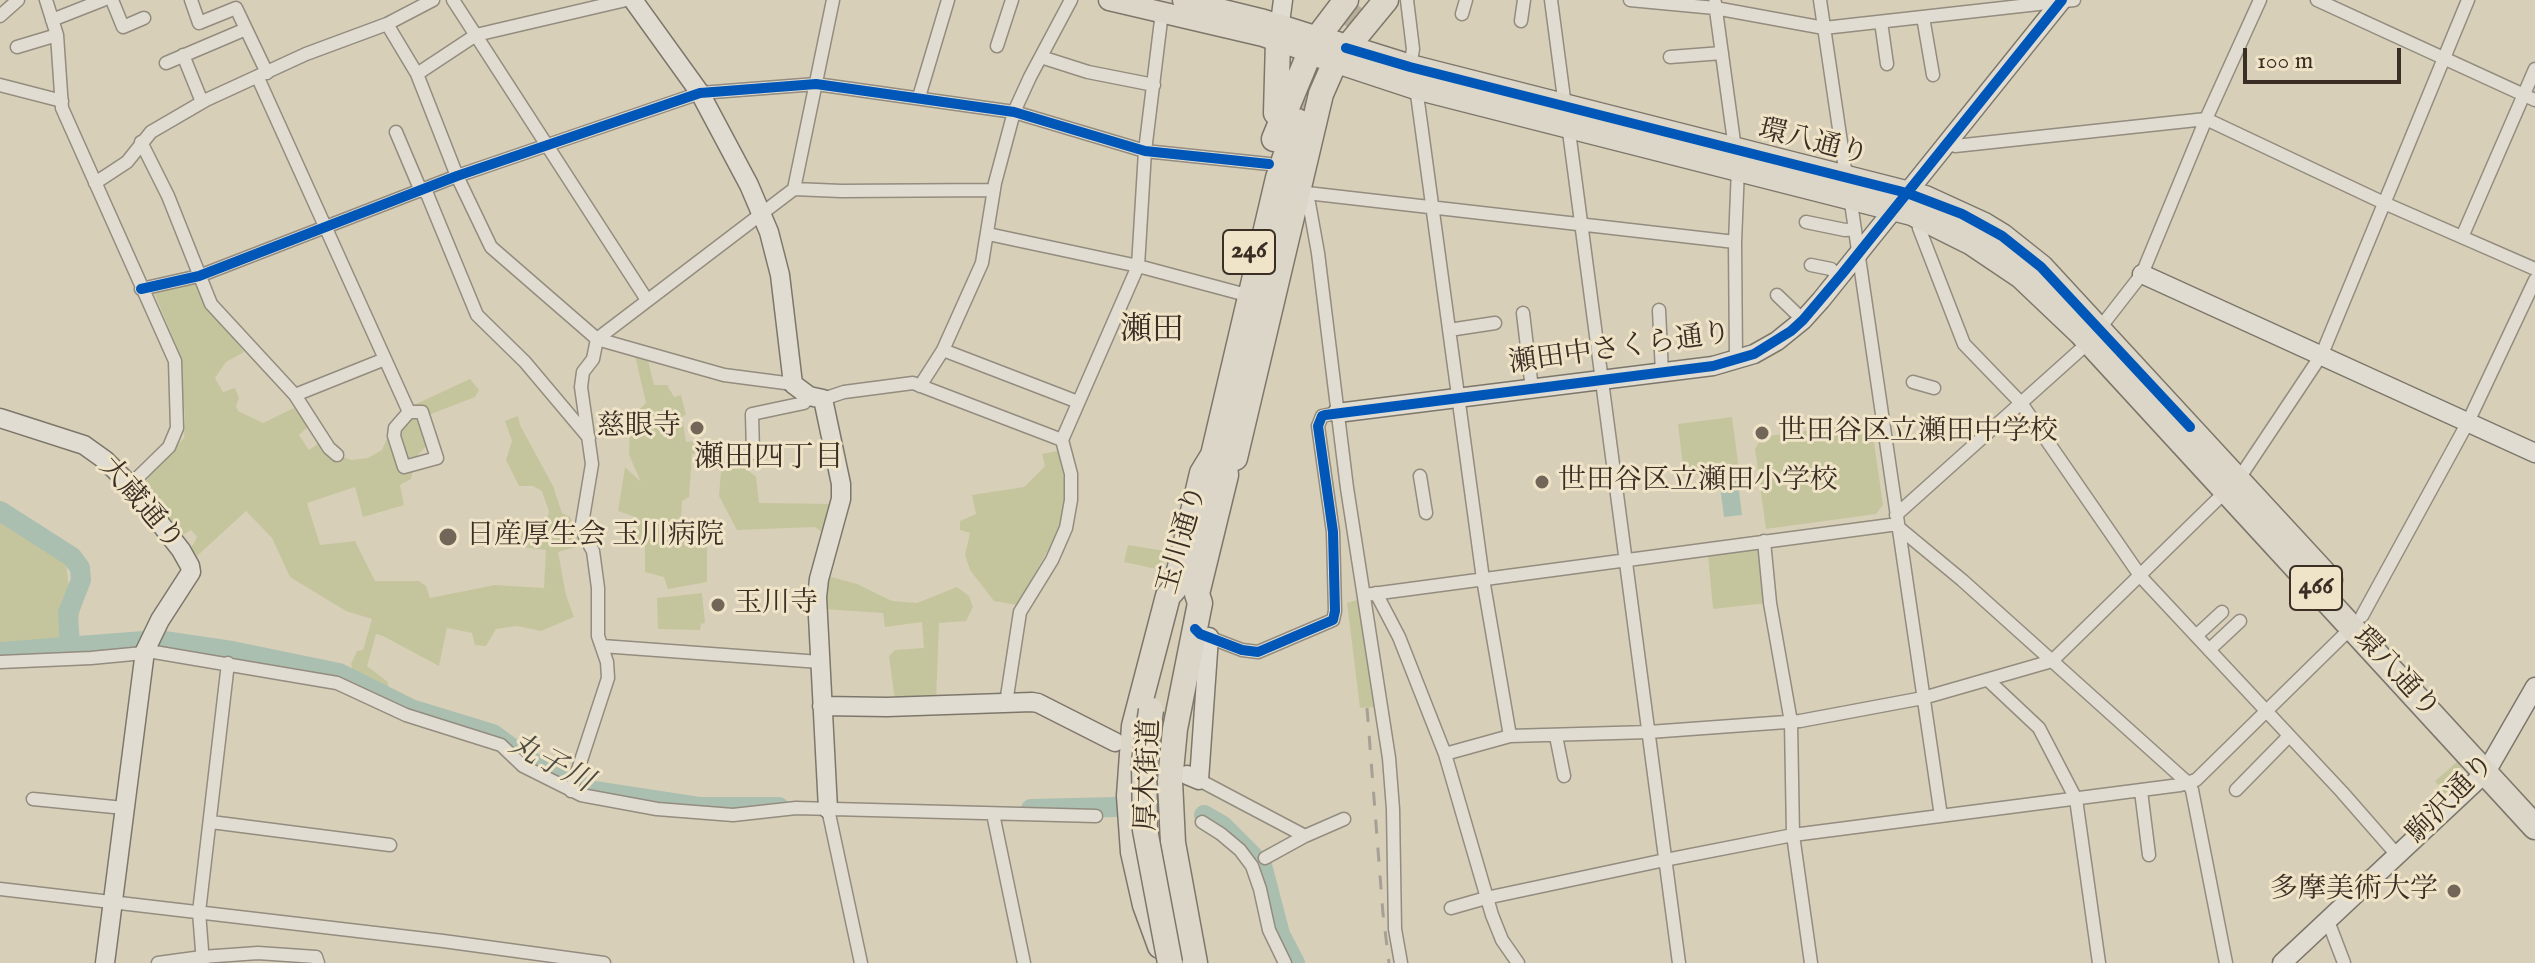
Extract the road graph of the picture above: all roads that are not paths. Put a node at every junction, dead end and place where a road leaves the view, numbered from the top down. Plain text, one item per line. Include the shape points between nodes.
1 (18, 0) edge
2 (46, 0) edge
3 (103, 0) edge
4 (112, 0) edge
5 (191, 0) edge
6 (433, 0) edge
7 (453, 0) edge
8 (626, 0) edge
9 (633, 0) edge
10 (948, 0) edge
11 (1012, 0) edge
12 (1071, 0) edge
13 (1109, 0) edge
14 (1283, 0) edge
15 (1346, 0) edge
16 (1366, 0) edge
17 (1386, 0) edge
18 (1407, 0) edge
19 (1466, 0) edge
20 (1524, 0) edge
21 (1551, 0) edge
22 (1630, 0) edge
23 (1820, 0) edge
24 (2260, 0) edge
25 (2317, 0) edge
26 (2468, 0) edge
27 (831, 1) edge
28 (1189, 1) edge
29 (2065, 1) edge
30 (1715, 4) edge
31 (1984, 5) edge
32 (1162, 12) junction
33 (1462, 14) dead end
34 (0, 16) edge
35 (1923, 17) junction
36 (144, 18) dead end
37 (52, 20) junction
38 (1521, 21) dead end
39 (1881, 22) junction
40 (387, 24) junction
41 (1365, 25) junction
42 (1824, 28) junction
43 (246, 29) junction
44 (1279, 33) junction
45 (57, 35) junction
46 (476, 35) junction
47 (1314, 45) junction
48 (997, 46) dead end
49 (17, 47) dead end
50 (1722, 53) junction
51 (183, 55) junction
52 (1341, 55) junction
53 (1041, 57) junction
54 (1378, 57) junction
55 (1670, 57) dead end
56 (2444, 58) junction
57 (166, 63) dead end
58 (1887, 64) dead end
59 (2535, 69) edge
60 (417, 74) junction
61 (1933, 75) dead end
62 (263, 76) junction
63 (1413, 77) junction
64 (816, 84) junction
65 (0, 85) edge
66 (1154, 85) junction
67 (700, 93) junction
68 (919, 97) junction
69 (2529, 97) edge
70 (62, 101) junction
71 (202, 102) junction
72 (1014, 112) junction
73 (1566, 115) junction
74 (2206, 119) junction
75 (1300, 120) junction
76 (396, 132) dead end
77 (1274, 140) junction
78 (141, 142) junction
79 (1947, 143) junction
80 (547, 145) junction
81 (1145, 151) junction
82 (1737, 159) junction
83 (1269, 164) junction
84 (457, 176) junction
85 (95, 183) junction
86 (1848, 186) junction
87 (794, 189) junction
88 (423, 190) junction
89 (994, 190) junction
90 (1298, 192) junction
91 (2384, 203) junction
92 (1906, 205) junction
93 (1433, 208) junction
94 (762, 213) junction
95 (1806, 222) dead end
96 (1581, 224) junction
97 (325, 227) junction
98 (1855, 229) junction
99 (988, 234) junction
100 (2462, 237) junction
101 (1735, 242) junction
102 (1857, 255) junction
103 (1811, 265) dead end
104 (1138, 266) junction
105 (2535, 269) edge
106 (2142, 274) junction
107 (199, 276) junction
108 (1839, 277) junction
109 (2535, 280) edge
110 (141, 289) junction
111 (1239, 293) junction
112 (1777, 295) dead end
113 (647, 300) junction
114 (1659, 310) dead end
115 (1523, 313) dead end
116 (1803, 320) junction
117 (1495, 323) dead end
118 (1449, 330) junction
119 (2095, 336) junction
120 (597, 339) junction
121 (943, 350) junction
122 (2322, 354) junction
123 (385, 359) junction
124 (1736, 360) junction
125 (1662, 373) junction
126 (1602, 380) junction
127 (1913, 382) dead end
128 (793, 384) junction
129 (920, 386) junction
130 (1934, 388) dead end
131 (1532, 389) junction
132 (295, 395) junction
133 (816, 398) junction
134 (1458, 398) junction
135 (1078, 402) junction
136 (2021, 403) junction
137 (409, 412) junction
138 (1329, 414) junction
139 (0, 418) edge
140 (2468, 422) junction
141 (589, 438) junction
142 (1062, 440) junction
143 (753, 453) dead end
144 (2535, 453) edge
145 (337, 455) dead end
146 (1214, 474) junction
147 (1420, 476) dead end
148 (130, 485) junction
149 (2232, 486) junction
150 (1426, 513) dead end
151 (1897, 522) junction
152 (1355, 530) junction
153 (1333, 532) junction
154 (1764, 541) junction
155 (1626, 560) junction
156 (2141, 577) junction
157 (1483, 579) junction
158 (1186, 591) junction
159 (1371, 594) junction
160 (2222, 612) dead end
161 (2240, 621) dead end
162 (2357, 622) junction
163 (1202, 633) junction
164 (2196, 636) junction
165 (148, 644) junction
166 (602, 646) junction
167 (2209, 650) junction
168 (2052, 661) junction
169 (0, 662) edge
170 (820, 662) junction
171 (228, 663) junction
172 (1989, 681) junction
173 (2535, 687) edge
174 (1923, 698) junction
175 (1006, 703) junction
176 (822, 706) junction
177 (1159, 711) junction
178 (2266, 711) junction
179 (1791, 722) junction
180 (1649, 732) junction
181 (1510, 736) junction
182 (1556, 736) junction
183 (2289, 736) junction
184 (1115, 742) dead end
185 (1445, 754) junction
186 (2485, 772) junction
187 (1564, 776) dead end
188 (1193, 777) joint
189 (2188, 783) junction
190 (572, 788) junction
191 (2236, 790) dead end
192 (2141, 791) junction
193 (33, 799) dead end
194 (2076, 799) junction
195 (2535, 802) edge
196 (829, 804) junction
197 (124, 808) junction
198 (993, 814) junction
199 (1096, 816) dead end
200 (1941, 816) junction
201 (1344, 819) dead end
202 (211, 822) junction
203 (1202, 822) dead end
204 (2535, 827) edge
205 (1793, 835) junction
206 (1305, 836) junction
207 (390, 845) dead end
208 (2149, 855) dead end
209 (2398, 856) junction
210 (1265, 858) dead end
211 (1665, 860) junction
212 (0, 889) edge
213 (1486, 898) junction
214 (114, 902) junction
215 (1451, 908) dead end
216 (199, 912) junction
217 (2328, 921) junction
218 (259, 958) edge
219 (202, 960) edge
220 (560, 960) edge
221 (105, 963) edge
222 (158, 963) edge
223 (318, 963) edge
224 (604, 963) edge
225 (861, 963) edge
226 (1024, 963) edge
227 (1168, 963) edge
228 (1183, 963) edge
229 (1195, 963) edge
230 (1285, 963) edge
231 (1401, 963) edge
232 (1518, 963) edge
233 (1679, 963) edge
234 (1811, 963) edge
235 (2099, 963) edge
236 (2226, 963) edge
237 (2282, 963) edge
238 (2344, 963) edge

1 - 34 street
2 - 37 street
3 - 37 street
4 - 36 street via 123,27
5 - 43 street via 199,23 236,8
6 - 40 street
7 - 46 street
8 - 46 street
9 - 67 street
10 - 68 street
11 - 48 street
12 - 53 street
13 - 32 main road, 環八通り
14 - 44 street
15 - 47 highway, 246
16 - 17 highway
17 - 41 highway, 246
18 - 63 street
19 - 33 street
20 - 38 street
21 - 73 street
22 - 30 street
23 - 42 street
24 - 74 street
25 - 56 street
26 - 56 street
27 - 64 street
28 - 44 main road, 環八通り
29 - 31 street
29 - 79 street, 瀬田中さくら通り
30 - 42 street
30 - 50 street
31 - 35 street
32 - 44 main road, 環八通り
32 - 66 street
35 - 39 street
35 - 61 street
37 - 45 street
39 - 42 street
39 - 58 street
40 - 60 street
40 - 62 street
41 - 52 highway, 246
41 - 54 highway via 1366,43
42 - 86 street
43 - 51 street
43 - 62 street
44 - 47 main road, 環八通り
44 - 77 highway
45 - 49 street
45 - 70 street
46 - 60 street
46 - 80 street
47 - 52 highway, 環八通り / 466
47 - 75 highway, 246
50 - 55 street
50 - 82 street
51 - 57 street
51 - 71 street
52 - 54 highway, 環八通り / 466
52 - 63 highway, 環八通り / 466
52 - 75 highway, 246
53 - 66 street
53 - 72 street
54 - 63 highway, 環八通り / 466
56 - 69 street
56 - 91 street
59 - 69 street
60 - 84 street
62 - 71 street
62 - 97 street
63 - 73 highway, 環八通り / 466
63 - 93 street
64 - 67 street
64 - 68 street
64 - 87 street
65 - 70 street
66 - 81 street
67 - 80 street
67 - 94 street
68 - 72 street
69 - 100 street
70 - 85 street
71 - 78 street
72 - 81 street
72 - 89 street
73 - 82 highway, 環八通り / 466
73 - 96 street
74 - 79 street
74 - 91 street
74 - 106 street
75 - 77 highway, 246
75 - 90 highway, 246
75 - 146 highway, 玉川通り / 246 via 1224,458
76 - 88 street
77 - 83 highway, 246
78 - 85 street via 127,162
78 - 107 street
79 - 92 street, 瀬田中さくら通り
80 - 84 street
80 - 113 street
81 - 83 street
81 - 104 street
82 - 86 highway, 環八通り / 466
82 - 101 street
83 - 111 highway, 246
84 - 88 street
84 - 120 street via 491,247
85 - 110 street
86 - 92 highway, 環八通り / 466
86 - 98 street
87 - 89 street
87 - 94 street
88 - 97 street
88 - 141 street via 477,315
89 - 99 street
90 - 93 street
90 - 138 street via 1309,203 1318,253
90 - 146 highway, 246 via 1234,460
91 - 100 street
91 - 122 street
92 - 102 street, 瀬田中さくら通り
92 - 119 highway, 環八通り / 466 via 1941,204 2002,236 2041,267
92 - 136 street via 1964,344
93 - 96 street
93 - 118 street
94 - 113 street
94 - 128 street via 780,275
95 - 98 street
96 - 101 street
96 - 126 street
97 - 107 street
97 - 123 street
98 - 102 street
99 - 104 street
99 - 121 street via 982,263
100 - 105 street
101 - 124 street
102 - 108 street, 瀬田中さくら通り
102 - 151 street
103 - 108 street via 1831,269
104 - 111 street
104 - 135 street
106 - 119 street
106 - 122 street
107 - 110 street
107 - 132 street via 211,304
108 - 116 street, 瀬田中さくら通り
109 - 140 street
110 - 148 street via 175,361 177,428 169,447
111 - 146 highway, 246 via 1201,454
112 - 116 street
113 - 120 street
114 - 125 street
115 - 131 street
116 - 124 street, 瀬田中さくら通り via 1777,341
117 - 118 street
118 - 134 street
119 - 136 street
119 - 149 highway, 環八通り / 466
120 - 128 street via 724,375
120 - 141 street via 581,387
121 - 129 street
121 - 135 street
122 - 140 street
122 - 149 street
123 - 132 street
123 - 137 street
124 - 125 street, 瀬田中さくら通り
125 - 126 street, 瀬田中さくら通り
126 - 131 street, 瀬田中さくら通り
126 - 155 street
127 - 130 street
128 - 133 street
129 - 133 street via 889,385
129 - 142 street
131 - 134 street, 瀬田中さくら通り
132 - 145 street
133 - 143 street via 752,414
133 - 170 street via 841,484 818,588
134 - 138 street, 瀬田中さくら通り
134 - 157 street
135 - 142 street
136 - 151 street
136 - 156 street
137 - 137 street via 422,412 437,458 404,467 394,436
138 - 152 street
138 - 153 street via 1318,426
139 - 148 street, 大蔵通り via 84,445
140 - 144 street
140 - 162 street
141 - 166 street via 592,464 582,524 593,551
142 - 175 street via 1071,474 1066,528 1020,612
146 - 158 highway, 玉川通り / 246
147 - 150 street
148 - 165 street, 大蔵通り via 181,550 191,572
149 - 156 street
149 - 162 highway, 環八通り / 466
151 - 154 street
151 - 168 street
151 - 174 street
152 - 153 street
152 - 159 street
153 - 163 street via 1333,620 1258,652
154 - 155 street
154 - 179 street
155 - 157 street
155 - 180 street
156 - 164 street
156 - 168 street
157 - 159 street
157 - 181 street
158 - 163 highway, 玉川通り / 246 via 1200,603
158 - 177 highway, 厚木街道 / 246 via 1192,601
158 - 227 highway, 玉川通り / 246 via 1168,596 1134,726 1129,785 1138,879
159 - 185 street via 1399,637
159 - 231 street via 1391,775 1395,929
160 - 164 street
161 - 167 street
162 - 178 street
162 - 186 highway, 環八通り / 466
163 - 188 street
163 - 229 highway, 玉川通り / 246 via 1175,729 1170,798
164 - 167 street
165 - 169 street via 91,658
165 - 171 street
165 - 197 street, 大蔵通り
166 - 170 street
166 - 190 street via 608,678
167 - 178 street
168 - 172 street
168 - 189 street
170 - 176 street
171 - 190 street via 337,683 406,715 501,745 523,766
171 - 202 street
172 - 174 street
172 - 194 street via 2039,728
173 - 186 street, 駒沢通り
174 - 179 street
174 - 200 street
175 - 176 street
175 - 184 street via 1038,703
176 - 196 street
177 - 227 highway, 厚木街道 / 246, bridge via 1144,762 1145,830
177 - 228 highway, 厚木街道 / 246 via 1161,842
178 - 183 street
178 - 189 street
179 - 180 street
179 - 205 street
180 - 182 street
180 - 211 street
181 - 182 street
181 - 185 street
182 - 187 street
183 - 191 street
183 - 209 street
185 - 213 street
186 - 195 highway, 環八通り / 466
186 - 204 highway, 環八通り / 466
186 - 209 street, 駒沢通り
188 - 206 street
189 - 192 street
189 - 236 street
190 - 196 street via 611,801 698,813 733,815
192 - 194 street
192 - 208 street
193 - 197 street
194 - 200 street
194 - 235 street
196 - 198 street
196 - 225 street
197 - 214 street, 大蔵通り
198 - 199 street
198 - 226 street
200 - 205 street
201 - 206 street
202 - 207 street
202 - 216 street
203 - 230 street via 1240,850 1252,866 1269,930
205 - 211 street
205 - 234 street
206 - 210 street
209 - 217 street, 駒沢通り
211 - 213 street
211 - 233 street
212 - 214 street
213 - 215 street
213 - 232 street via 1502,940
214 - 216 street
214 - 221 street, 大蔵通り
216 - 219 street
216 - 220 street
217 - 237 street, 駒沢通り
217 - 238 street
218 - 219 street
218 - 223 street via 316,957
219 - 222 street
220 - 224 street

